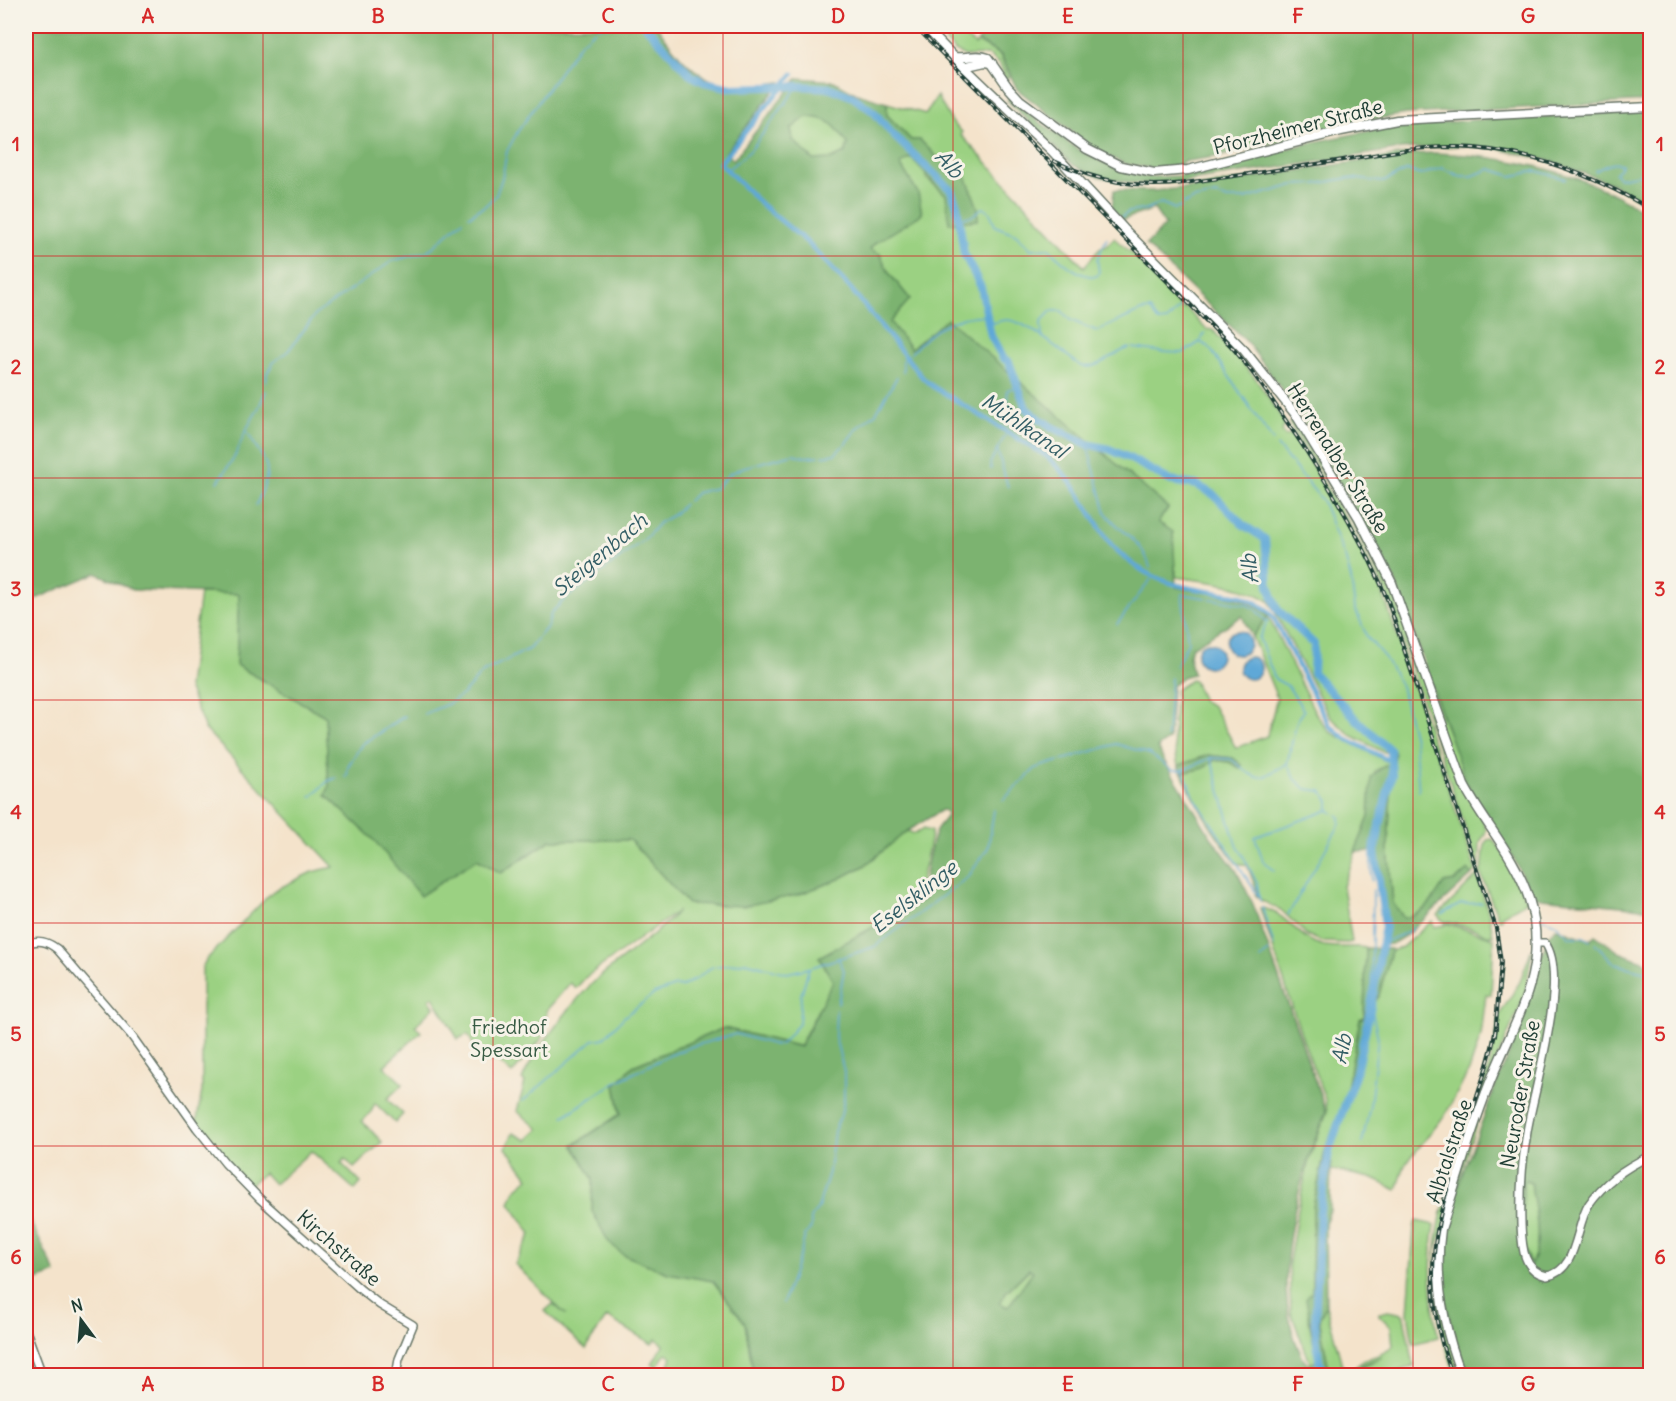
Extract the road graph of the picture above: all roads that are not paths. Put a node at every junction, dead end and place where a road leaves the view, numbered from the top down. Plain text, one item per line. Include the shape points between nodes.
1 (924, 26) edge
2 (966, 62) junction
3 (978, 63) junction
4 (992, 63) junction
5 (978, 80) junction
6 (1650, 107) edge
7 (1536, 943) junction
8 (26, 944) edge
9 (1650, 1156) edge
10 (26, 1332) edge
11 (42, 1376) edge
12 (396, 1376) edge
13 (1462, 1376) edge

1 - 2 main road via 953,57
2 - 3 main road
2 - 4 main road via 985,56
2 - 5 main road, Herrenalber Straße
3 - 4 main road
3 - 5 main road
4 - 6 main road, Pforzheimer Straße via 1020,100 1087,149 1121,166 1154,173 1188,170 1397,120
5 - 7 main road, Herrenalber Straße via 1244,350 1296,415 1359,518 1392,583 1464,784 1525,886
7 - 9 street, Neuroder Straße via 1545,943 1553,976 1552,1012 1526,1134 1522,1179 1522,1239 1531,1267 1547,1276 1562,1269 1572,1255 1584,1214 1601,1189 1616,1174
7 - 13 main road, Albtalstraße via 1529,993 1486,1091 1441,1230 1438,1249 1442,1304
8 - 12 street, Kirchstraße via 44,941 57,949 130,1035 197,1128 249,1189 361,1290 413,1325
10 - 11 main road

